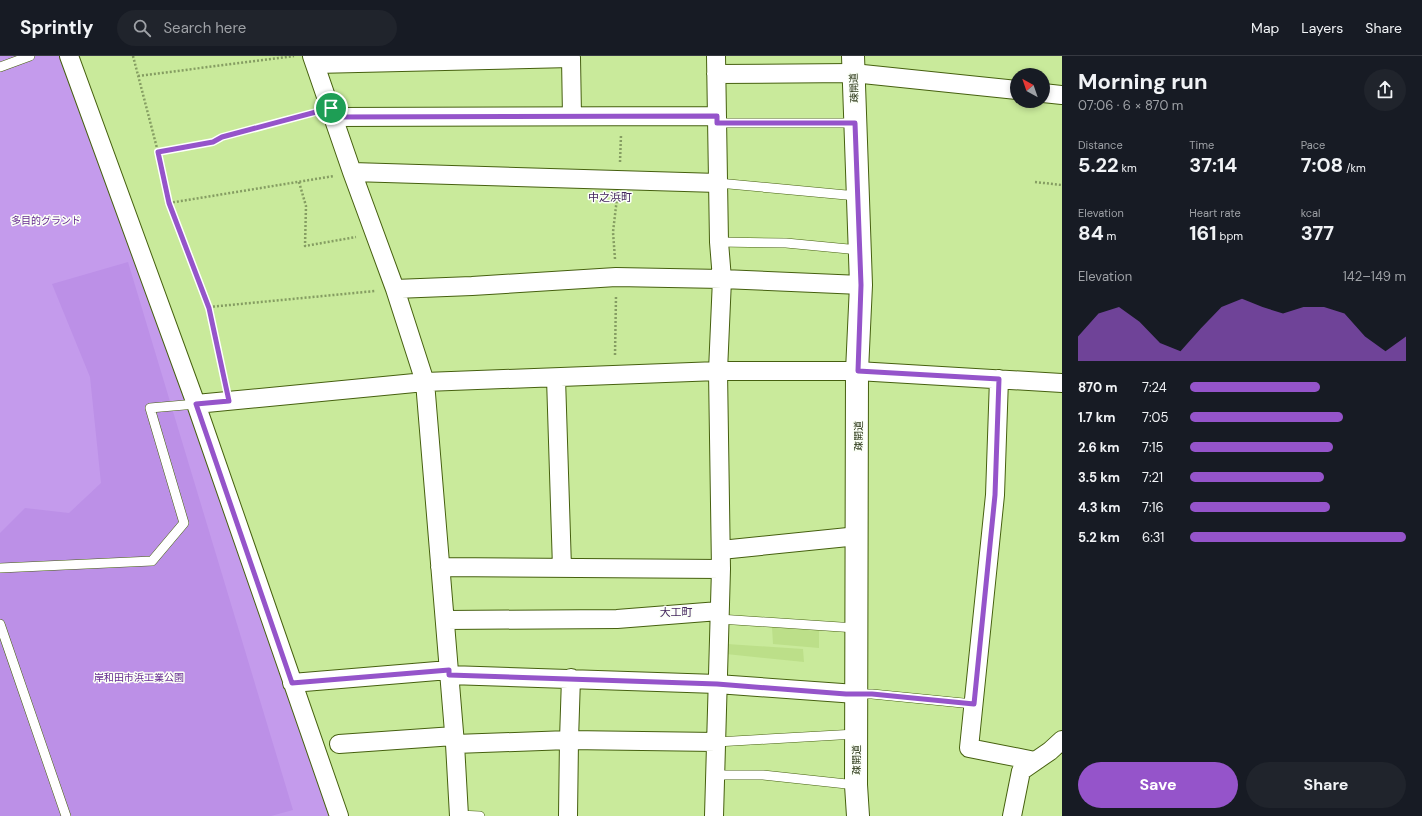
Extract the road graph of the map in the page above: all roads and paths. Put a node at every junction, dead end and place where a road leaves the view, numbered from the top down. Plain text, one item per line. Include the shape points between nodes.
1 (30, 56) edge
2 (69, 56) edge
3 (133, 56) edge
4 (297, 56) edge
5 (716, 56) edge
6 (314, 60) edge
7 (853, 64) edge
8 (0, 67) edge
9 (716, 74) junction
10 (138, 76) junction
11 (1010, 89) edge
12 (1050, 93) edge
13 (1062, 94) edge
14 (332, 112) junction
15 (572, 116) junction
16 (717, 119) junction
17 (855, 123) junction
18 (158, 152) junction
19 (352, 172) junction
20 (299, 182) junction
21 (1035, 182) dead end
22 (718, 183) junction
23 (1062, 185) edge
24 (858, 196) junction
25 (169, 203) junction
26 (357, 237) dead end
27 (719, 242) junction
28 (859, 250) junction
29 (616, 277) junction
30 (722, 279) junction
31 (861, 285) junction
32 (395, 289) junction
33 (209, 308) junction
34 (718, 371) junction
35 (858, 371) junction
36 (615, 376) junction
37 (556, 378) junction
38 (999, 379) junction
39 (425, 382) junction
40 (1062, 383) edge
41 (229, 401) junction
42 (196, 404) junction
43 (858, 536) junction
44 (721, 550) junction
45 (440, 567) junction
46 (0, 568) edge
47 (562, 568) junction
48 (721, 569) junction
49 (719, 615) junction
50 (445, 620) junction
51 (0, 624) edge
52 (856, 628) junction
53 (449, 673) junction
54 (571, 678) junction
55 (292, 683) junction
56 (717, 684) junction
57 (856, 694) junction
58 (974, 704) junction
59 (856, 734) junction
60 (455, 740) junction
61 (569, 740) junction
62 (1062, 740) edge
63 (716, 742) junction
64 (339, 744) dead end
65 (1035, 761) junction
66 (715, 775) junction
67 (856, 785) junction
68 (458, 815) edge
69 (66, 816) edge
70 (339, 816) edge
71 (480, 816) edge
72 (568, 816) edge
73 (714, 816) edge
74 (858, 816) edge
75 (1012, 816) edge

1 - 8 lane
2 - 42 street
3 - 10 path
4 - 10 path
5 - 9 street
6 - 14 street
6 - 15 street via 571,58
7 - 9 street
7 - 11 street
7 - 17 street, 疎開道
9 - 16 street
10 - 18 path
12 - 13 street
14 - 15 street
14 - 18 path via 222,137 213,142
14 - 19 street
15 - 16 street
16 - 17 lane
16 - 22 street
17 - 24 street, 疎開道
18 - 25 path
19 - 20 path
19 - 22 street
19 - 32 street
20 - 25 path
20 - 26 path via 306,206 305,246
21 - 23 path
22 - 24 lane
22 - 27 street
24 - 28 street, 疎開道
25 - 33 path
27 - 28 lane
27 - 30 street
28 - 31 street, 疎開道
29 - 30 street
29 - 32 street
29 - 36 path
30 - 31 street
30 - 34 street
31 - 35 street, 疎開道
32 - 33 path
32 - 39 street
33 - 41 path
34 - 35 street
34 - 36 street
34 - 44 street
35 - 38 street
35 - 43 street, 疎開道
36 - 37 street
37 - 39 street
37 - 47 street
38 - 40 street
38 - 58 street via 995,495
39 - 41 street
39 - 45 street
41 - 42 street
42 - 46 lane via 150,408 184,522 152,561
42 - 55 street
43 - 44 street
43 - 52 street, 疎開道
44 - 48 street
45 - 47 street
45 - 50 street
47 - 48 street
48 - 49 street
49 - 50 street via 617,619
49 - 52 lane
49 - 56 street
50 - 53 street
51 - 69 lane
52 - 57 street, 疎開道
53 - 54 street
53 - 55 street
53 - 60 street
54 - 56 street
54 - 61 street
55 - 70 street
56 - 57 street
56 - 63 street
57 - 58 lane
57 - 59 street, 疎開道
58 - 65 street via 969,748
59 - 63 lane
59 - 67 street, 疎開道
60 - 61 street
60 - 64 street
60 - 68 street
61 - 63 street
61 - 72 street
62 - 65 street
63 - 66 street
65 - 75 street via 1021,771
66 - 67 lane via 763,774
66 - 73 street
67 - 74 street, 疎開道
68 - 71 lane

